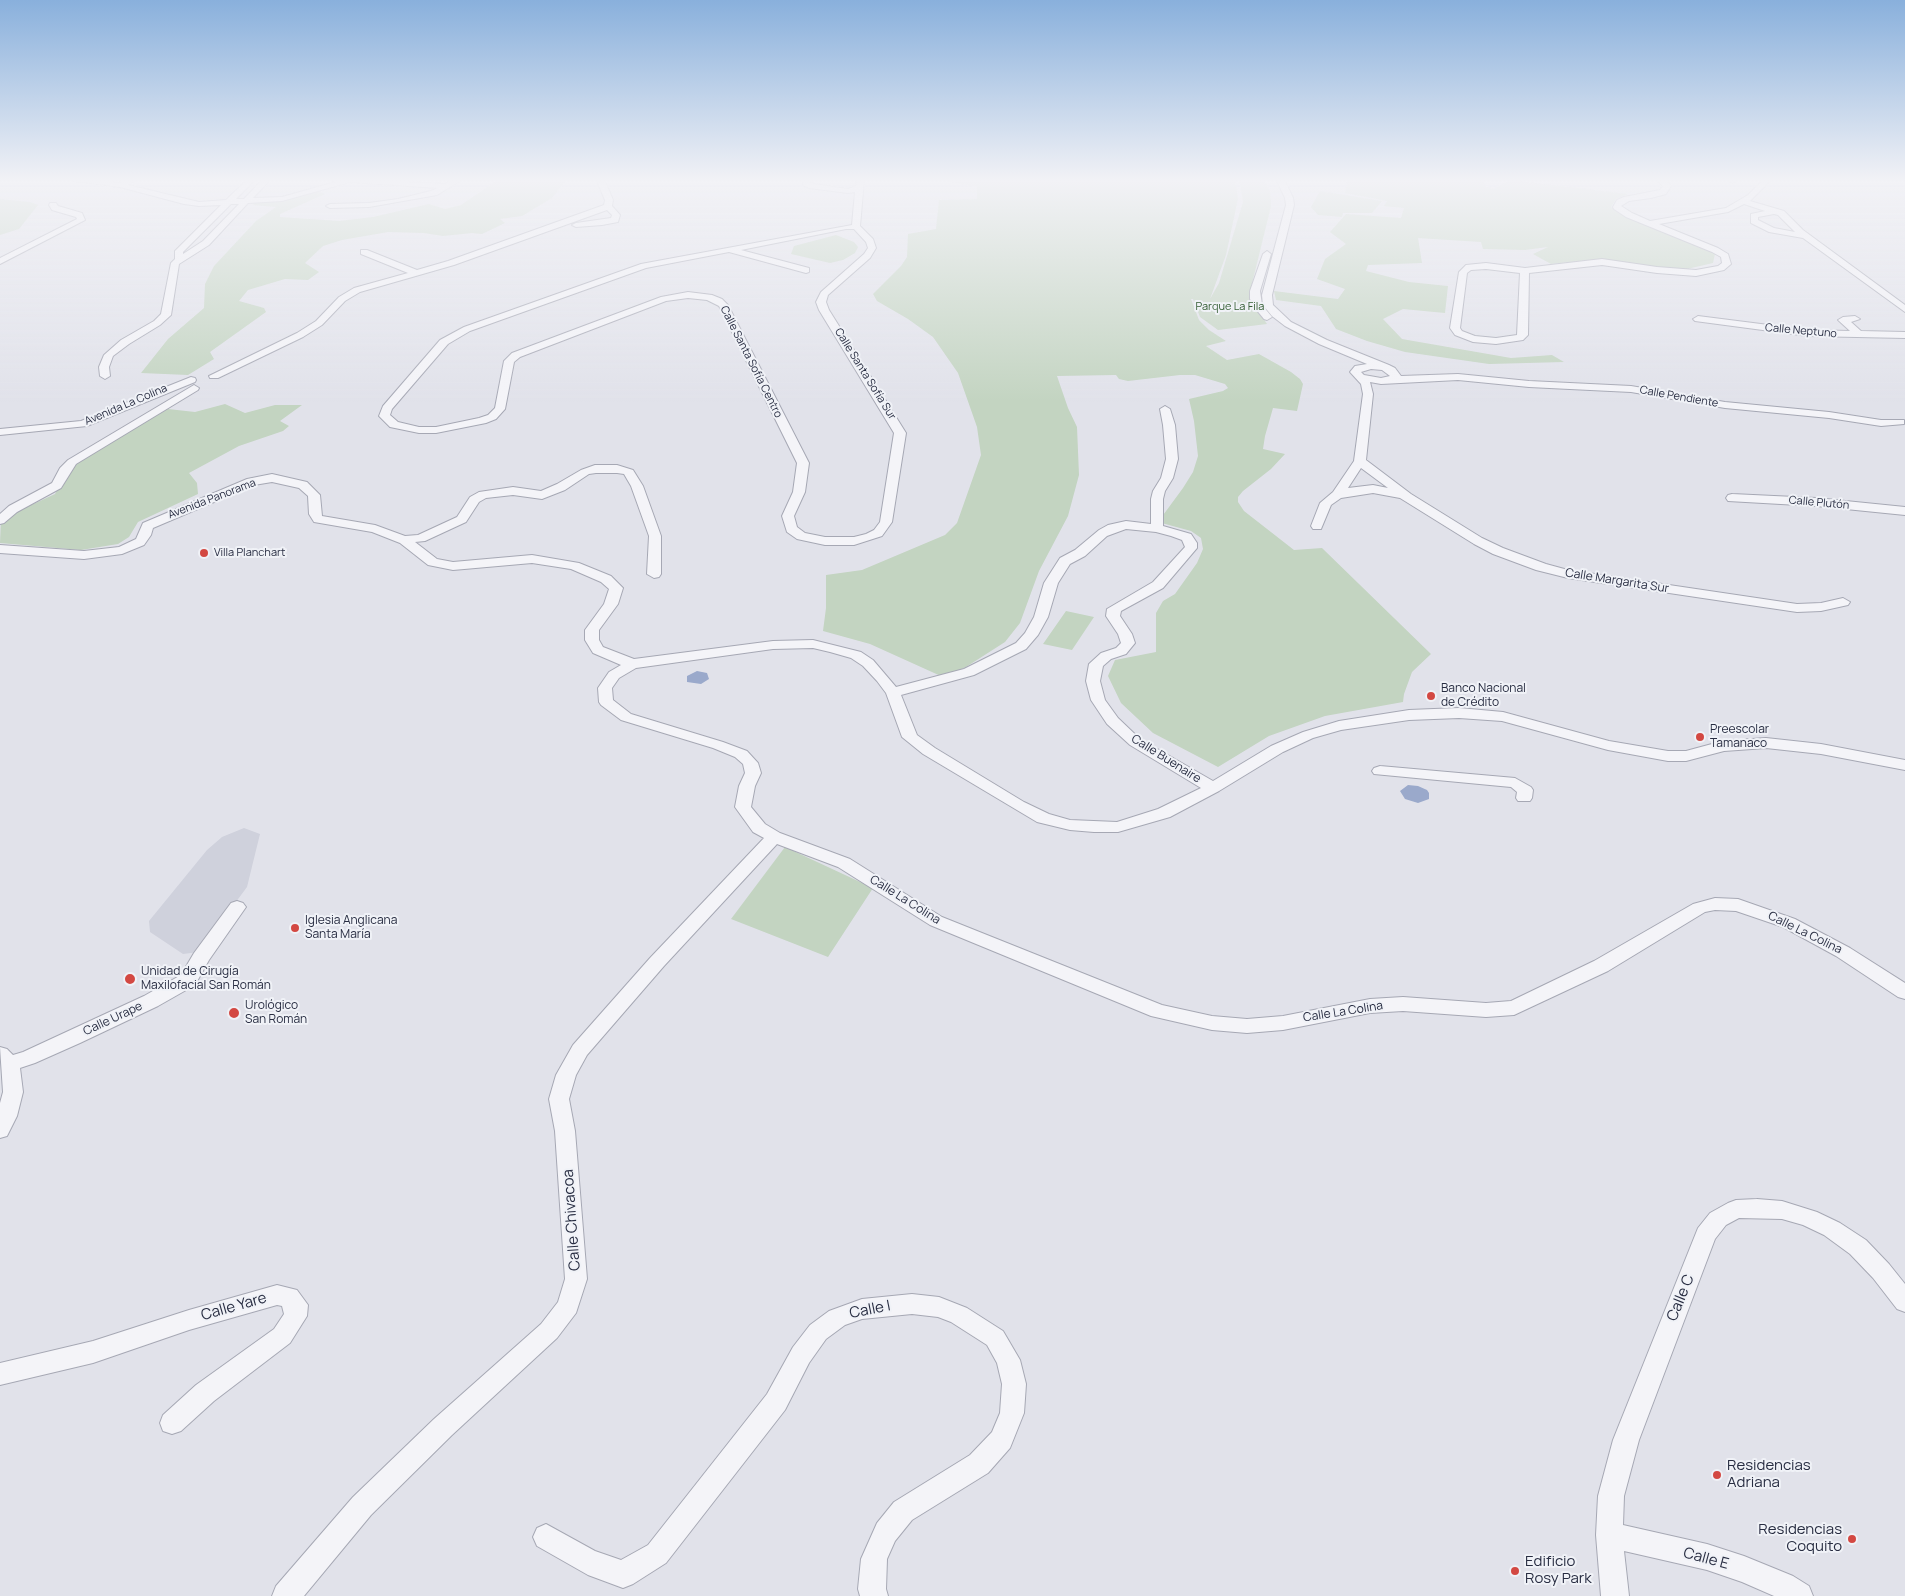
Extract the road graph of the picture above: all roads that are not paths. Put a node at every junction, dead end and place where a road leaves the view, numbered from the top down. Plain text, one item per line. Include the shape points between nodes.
1 (15, 253) edge
2 (179, 253) edge
3 (189, 253) edge
4 (368, 253) edge
5 (479, 253) edge
6 (707, 253) edge
7 (745, 253) edge
8 (868, 253) edge
9 (1267, 253) edge
10 (1278, 253) edge
11 (1721, 253) edge
12 (1829, 253) edge
13 (180, 259) junction
14 (0, 261) edge
15 (806, 270) dead end
16 (1525, 271) junction
17 (417, 273) junction
18 (1905, 308) edge
19 (1698, 319) dead end
20 (1855, 319) dead end
21 (1860, 335) junction
22 (1905, 335) edge
23 (1389, 374) junction
24 (1358, 375) junction
25 (105, 376) dead end
26 (203, 382) junction
27 (1368, 394) junction
28 (1166, 409) dead end
29 (1900, 422) dead end
30 (0, 432) edge
31 (1360, 461) junction
32 (1353, 472) junction
33 (1381, 475) junction
34 (1383, 490) junction
35 (1336, 495) junction
36 (1407, 497) junction
37 (1732, 498) dead end
38 (1905, 511) edge
39 (0, 520) edge
40 (1318, 526) dead end
41 (1157, 528) junction
42 (404, 540) junction
43 (835, 541) joint
44 (0, 549) edge
45 (654, 574) dead end
46 (1843, 602) dead end
47 (632, 664) junction
48 (892, 694) junction
49 (1905, 765) edge
50 (1380, 771) dead end
51 (1214, 788) junction
52 (1524, 798) dead end
53 (774, 837) junction
54 (237, 907) dead end
55 (1905, 992) edge
56 (4, 1059) edge
57 (0, 1130) edge
58 (1905, 1302) edge
59 (0, 1374) edge
60 (172, 1423) dead end
61 (1609, 1535) junction
62 (546, 1536) dead end
63 (286, 1596) edge
64 (874, 1596) edge
65 (1614, 1596) edge
66 (1799, 1596) edge

1 - 14 street
2 - 13 street
3 - 13 street
4 - 17 street
5 - 17 street
6 - 43 street, Calle Santa Sofía Centro via 644,266 458,332 432,355 387,408 384,416 402,428 436,430 474,424 492,417 500,409 509,361 522,352 664,299 695,295 715,299 723,305 803,462 800,492 788,516 788,525 800,536
7 - 15 street
8 - 43 street, Calle Santa Sofía Sur via 824,294 821,302 896,423 900,444 883,528 861,540
9 - 24 street via 1256,286 1256,302 1270,319 1344,363
10 - 23 street via 1267,295 1268,305 1275,314 1288,324
11 - 16 street via 1727,264 1696,273 1596,262
12 - 18 street
13 - 25 street via 175,263 166,315 109,355 104,367
16 - 16 street via 1486,266 1466,269 1455,328 1458,333 1496,341 1520,338 1523,335
17 - 26 street via 351,293 307,331
19 - 21 street, Calle Neptuno via 1794,332
20 - 21 street via 1843,320
21 - 22 street, Calle Neptuno
23 - 24 street via 1374,381
23 - 24 street via 1364,366 1359,368
23 - 27 street via 1382,386
23 - 29 street, Calle Pendiente via 1631,389 1724,405 1881,423
24 - 27 street via 1366,384
26 - 30 street, Avenida La Colina via 82,424
26 - 39 street via 72,462 57,484
27 - 31 street
28 - 41 street via 1172,459 1157,499
31 - 32 street
31 - 33 street, Calle Margarita Sur
32 - 33 street
32 - 35 street
33 - 34 street
33 - 36 street, Calle Margarita Sur
34 - 35 street, Calle Margarita Sur
34 - 36 street, Calle Margarita Sur
35 - 40 street via 1326,503
36 - 46 street, Calle Margarita Sur via 1498,551 1568,574 1797,608
37 - 38 street, Calle Plutón
41 - 48 street, Calle Buenaire via 1126,525 1112,528 1065,561 1051,583 1041,617 1021,646 968,672
41 - 51 street, Calle Buenaire via 1186,538 1191,548 1158,584 1114,610 1113,616 1128,643 1121,651 1096,664 1093,681 1098,700 1112,721 1135,742
42 - 44 street, Avenida Panorama via 375,529 318,518 314,514 314,495 309,490 290,480 272,478 251,482 159,520 148,526 140,542 122,550 77,555
42 - 45 street via 421,538 452,526 462,519 474,500 484,495 512,491 542,495 585,472 617,469 629,472 637,486 655,536
42 - 47 street, Avenida Panorama via 422,555 442,565 532,559 574,566 606,579 616,588 611,604 592,630 592,640 598,650
47 - 48 street via 813,644 856,655 878,673
47 - 53 street, Calle La Colina via 614,675 605,688 606,702 626,717 741,754 750,763 753,773 746,786 743,808 759,828
48 - 51 street via 910,737 1044,818 1070,825 1118,827 1164,813
49 - 51 street via 1821,749 1766,743 1723,746 1686,756 1668,756 1608,745 1503,717 1445,713 1372,720 1308,735 1277,749
50 - 52 street via 1515,783 1525,790
53 - 55 street, Calle La Colina via 844,863 936,921 964,933 1158,1011 1212,1023 1247,1026 1283,1023 1370,1006 1403,1004 1486,1010 1514,1008 1600,966 1698,908 1715,904 1738,905 1790,923
53 - 63 street, Calle Chivacoa via 580,1050 566,1075 559,1099 565,1131 576,1279 568,1306 549,1331 362,1506
54 - 56 street, Calle Urape via 188,980 152,1001 28,1058
56 - 57 street via 14,1092
58 - 61 street, Calle C via 1858,1247 1809,1218 1782,1210 1757,1208 1736,1209 1718,1219 1706,1235 1626,1440 1611,1496
59 - 60 street, Calle Yare via 93,1352 268,1297 289,1296 296,1305 294,1316 282,1336
61 - 65 street, Calle C
61 - 66 street, Calle E via 1716,1560 1784,1586
62 - 64 street, Calle I via 588,1562 623,1574 657,1554 776,1402 801,1355 818,1332 836,1318 862,1309 912,1304 939,1306 995,1338 1008,1360 1014,1384 1012,1412 1001,1440 979,1464 903,1511 886,1532 874,1559

